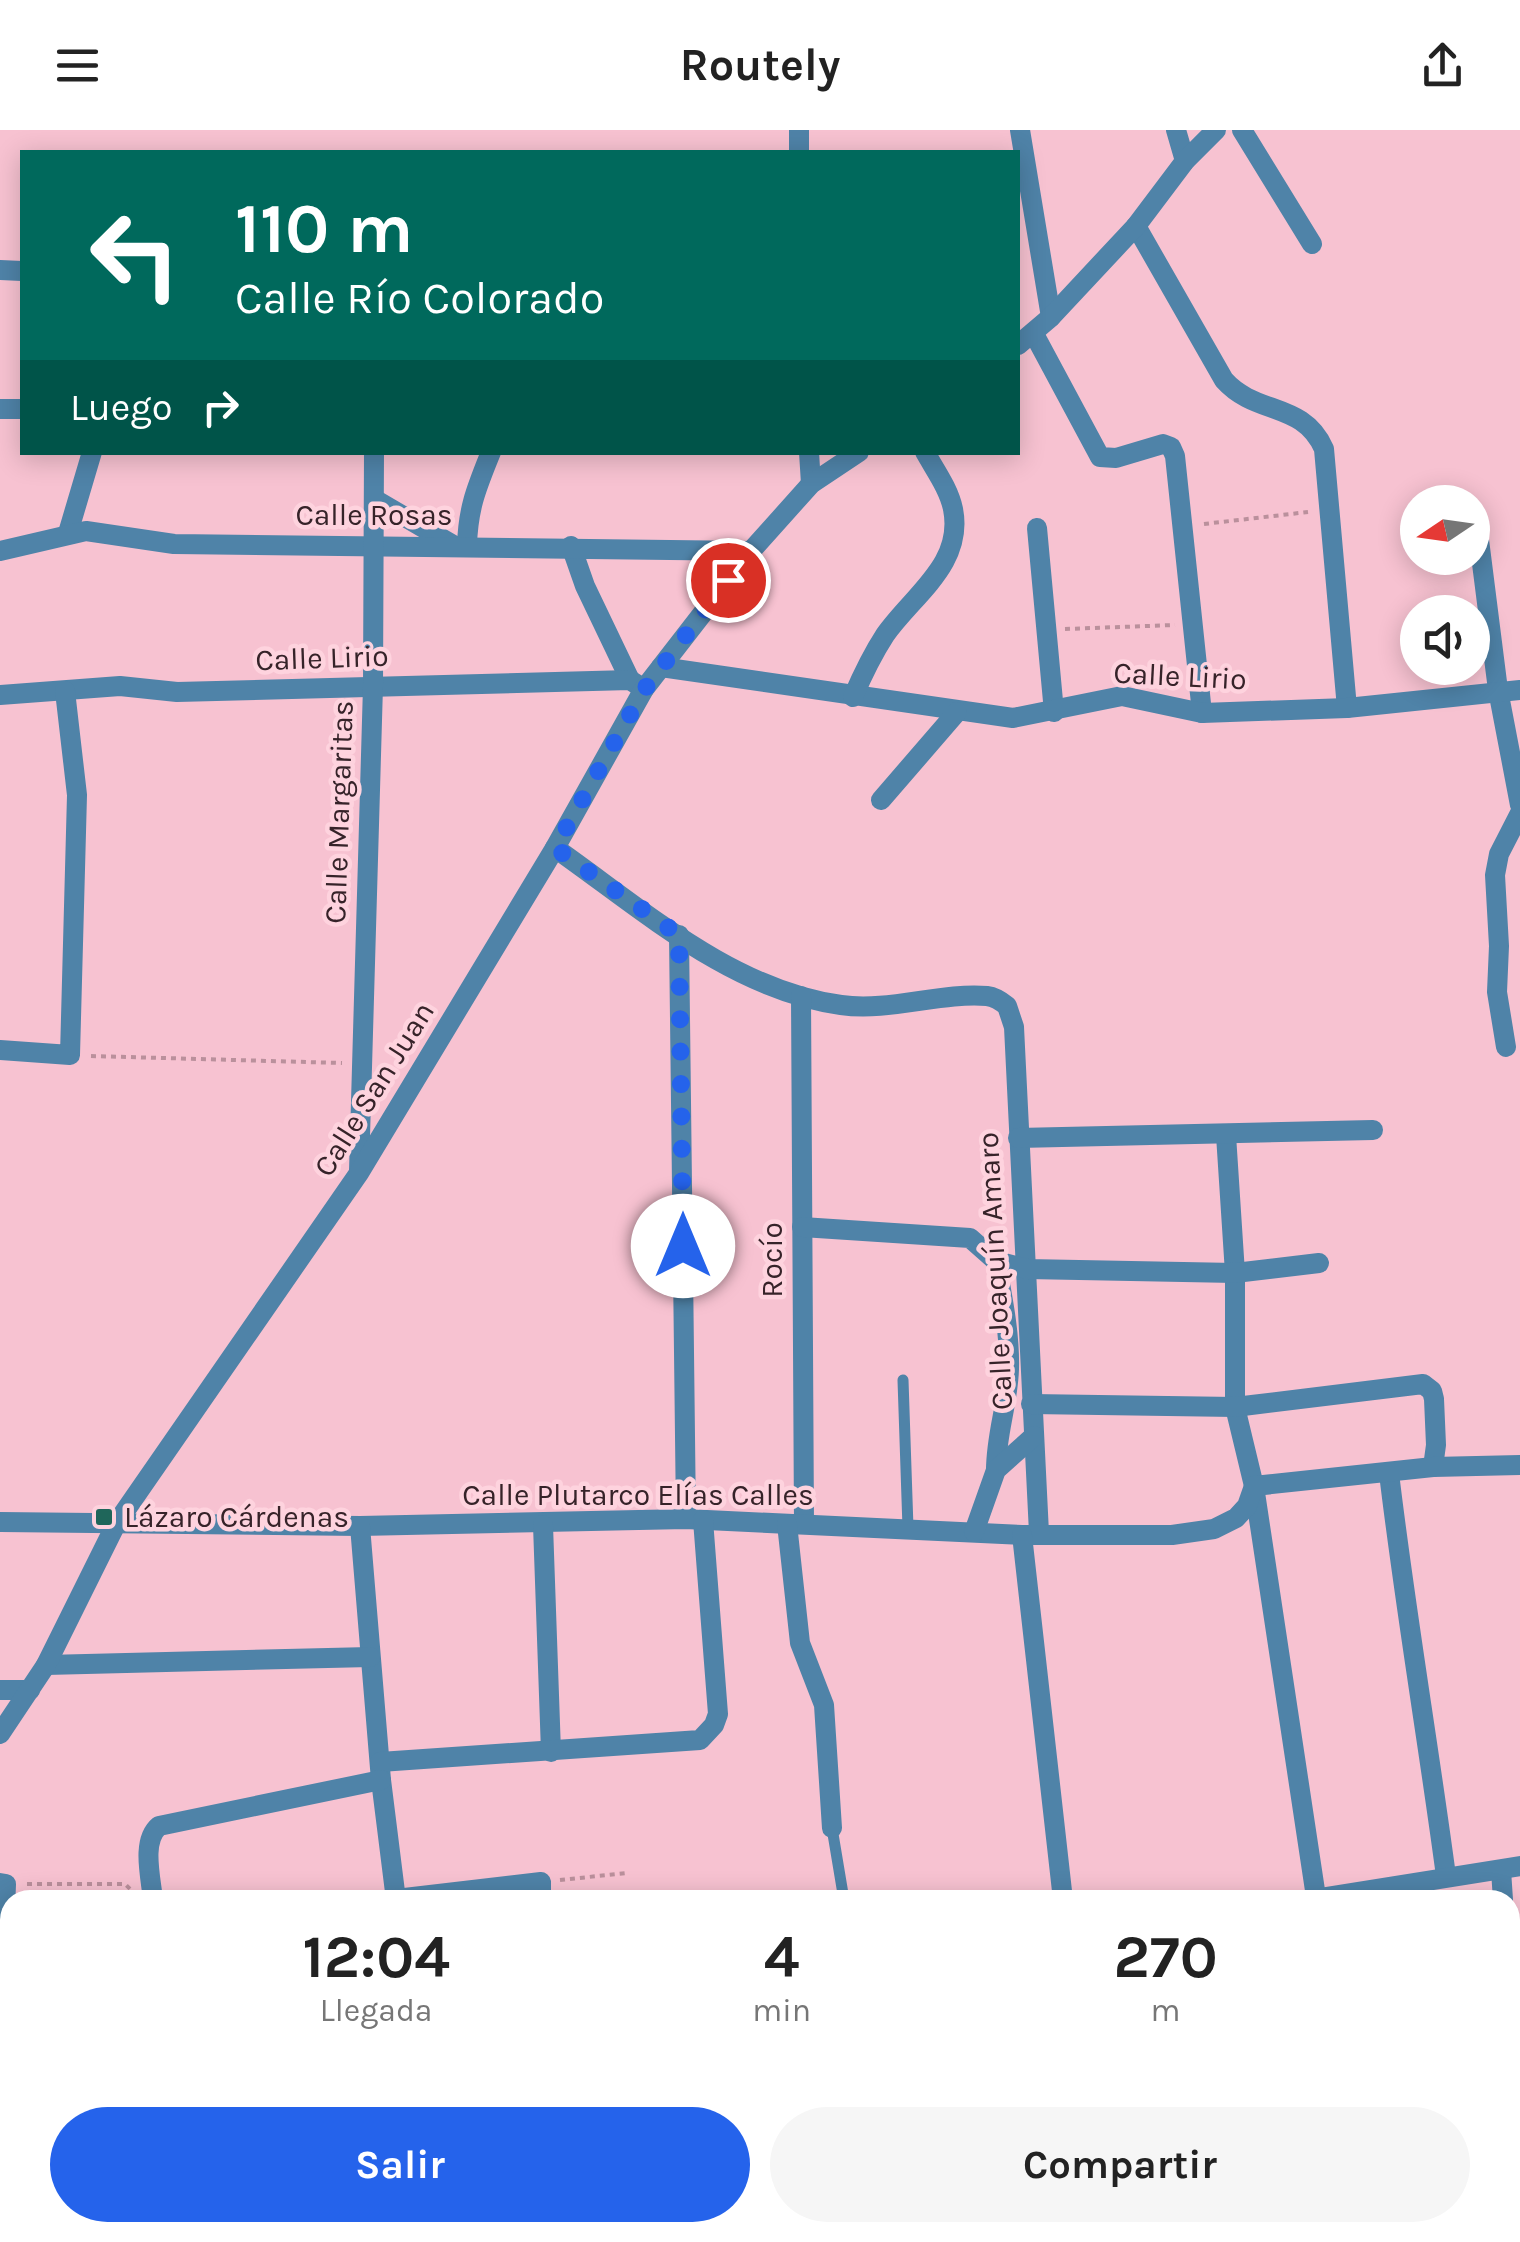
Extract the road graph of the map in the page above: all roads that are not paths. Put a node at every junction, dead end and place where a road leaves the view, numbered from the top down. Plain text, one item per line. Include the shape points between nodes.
1 (1020, 130) edge
2 (1176, 130) edge
3 (1216, 130) edge
4 (1242, 130) edge
5 (1185, 161) junction
6 (1136, 226) junction
7 (1312, 244) dead end
8 (1051, 317) junction
9 (1026, 340) edge
10 (91, 455) edge
11 (374, 455) edge
12 (489, 455) edge
13 (809, 455) edge
14 (854, 455) edge
15 (927, 455) edge
16 (811, 484) junction
17 (374, 498) junction
18 (1037, 528) dead end
19 (68, 533) junction
20 (374, 545) junction
21 (461, 546) junction
22 (571, 546) junction
23 (751, 550) junction
24 (0, 551) edge
25 (1483, 575) edge
26 (660, 667) junction
27 (637, 685) junction
28 (373, 686) junction
29 (64, 690) junction
30 (1498, 690) junction
31 (1520, 690) edge
32 (0, 695) edge
33 (853, 698) junction
34 (1347, 708) junction
35 (956, 712) junction
36 (1054, 712) junction
37 (1202, 713) junction
38 (880, 800) dead end
39 (1520, 805) edge
40 (1520, 813) edge
41 (555, 848) junction
42 (679, 935) junction
43 (802, 996) junction
44 (1506, 1047) dead end
45 (0, 1050) edge
46 (1374, 1130) dead end
47 (1226, 1135) junction
48 (1018, 1138) junction
49 (359, 1173) junction
50 (802, 1227) junction
51 (996, 1261) junction
52 (1318, 1263) dead end
53 (1026, 1269) junction
54 (1235, 1273) junction
55 (903, 1380) dead end
56 (1031, 1404) junction
57 (1235, 1407) junction
58 (1034, 1436) junction
59 (1520, 1465) edge
60 (1432, 1467) junction
61 (996, 1470) junction
62 (1389, 1473) junction
63 (1254, 1486) junction
64 (695, 1520) junction
65 (0, 1522) edge
66 (116, 1524) junction
67 (796, 1524) junction
68 (543, 1525) junction
69 (360, 1526) junction
70 (908, 1528) junction
71 (974, 1532) junction
72 (1030, 1534) junction
73 (370, 1657) junction
74 (46, 1666) junction
75 (0, 1690) edge
76 (30, 1690) junction
77 (0, 1734) edge
78 (551, 1752) junction
79 (380, 1771) junction
80 (832, 1828) joint
81 (1510, 1868) edge
82 (1446, 1876) junction
83 (152, 1890) edge
84 (395, 1890) edge
85 (842, 1890) edge
86 (1063, 1890) edge
87 (1309, 1890) edge
88 (1363, 1890) edge

1 - 8 street
2 - 5 street
3 - 5 street
4 - 7 street
5 - 6 street
6 - 8 street
6 - 34 street via 1224,380 1246,399 1294,414 1319,436
8 - 9 street
9 - 37 street via 1100,457 1170,448
10 - 19 street
11 - 17 street, Calle Margaritas
12 - 21 street
13 - 16 street
14 - 16 street, Calle San Juan
15 - 33 street via 953,507 953,542 948,558 880,642
16 - 23 street, Calle San Juan
17 - 20 street, Calle Margaritas
17 - 21 street
18 - 36 street
19 - 20 street, Calle Rosas via 174,544
19 - 24 street, Calle Rosas
20 - 21 street, Calle Rosas
20 - 28 street, Calle Margaritas
21 - 22 street, Calle Rosas
22 - 23 street, Calle Rosas
22 - 27 street
23 - 26 street, Calle San Juan
25 - 30 street
26 - 27 street, Calle San Juan
26 - 33 street, Calle Lirio
27 - 28 street, Calle Lirio
27 - 41 street, Calle San Juan
28 - 29 street, Calle Lirio
28 - 49 street, Calle Margaritas
29 - 32 street, Calle Lirio
29 - 45 street via 77,795 70,1055
30 - 31 street, Calle Lirio
30 - 34 street, Calle Lirio
30 - 39 street
33 - 35 street, Calle Lirio
34 - 37 street, Calle Lirio
35 - 36 street, Calle Lirio via 1013,718
35 - 38 street
36 - 37 street, Calle Lirio via 1122,696
40 - 44 street via 1496,874 1496,992
41 - 42 street
41 - 49 street, Calle San Juan
42 - 43 street via 722,964
42 - 64 street
43 - 48 street, Calle Joaquín Amaro via 842,1006 987,996 1006,1006 1014,1027
43 - 50 street, Rocío
46 - 47 street
47 - 48 street
47 - 54 street
48 - 53 street, Calle Joaquín Amaro
49 - 66 street, Calle San Juan
50 - 51 street via 970,1238
50 - 67 street, Rocío
51 - 53 street
51 - 61 street via 1009,1369
52 - 54 street
53 - 54 street
53 - 56 street, Calle Joaquín Amaro
54 - 57 street
55 - 70 lane
56 - 57 street
56 - 58 street, Calle Joaquín Amaro
57 - 60 street via 1428,1386 1434,1399
57 - 63 street
58 - 61 street
58 - 72 street, Calle Joaquín Amaro
59 - 60 street
60 - 62 street
61 - 71 street
62 - 63 street
62 - 82 street
63 - 72 street, Calle Plutarco Elías Calles via 1236,1518 1214,1529
63 - 87 street
64 - 67 street, Calle Plutarco Elías Calles
64 - 68 street, Calle Plutarco Elías Calles
64 - 78 street via 718,1714 708,1734 690,1743
65 - 66 street, Calle Plutarco Elías Calles
66 - 69 street, Calle Plutarco Elías Calles
66 - 74 street, Calle San Juan
67 - 70 street, Calle Plutarco Elías Calles
67 - 80 street, Rocío via 800,1643 824,1705
68 - 69 street, Calle Plutarco Elías Calles
68 - 78 street
69 - 73 street
70 - 71 street, Calle Plutarco Elías Calles
71 - 72 street, Calle Plutarco Elías Calles
72 - 86 street, Calle Joaquín Amaro
73 - 74 street
73 - 79 street
74 - 76 street, Calle San Juan
75 - 76 street
76 - 77 street, Calle San Juan
78 - 79 street
79 - 83 street via 166,1823 153,1830 149,1844
79 - 84 street
80 - 85 lane
81 - 82 street
82 - 88 street

